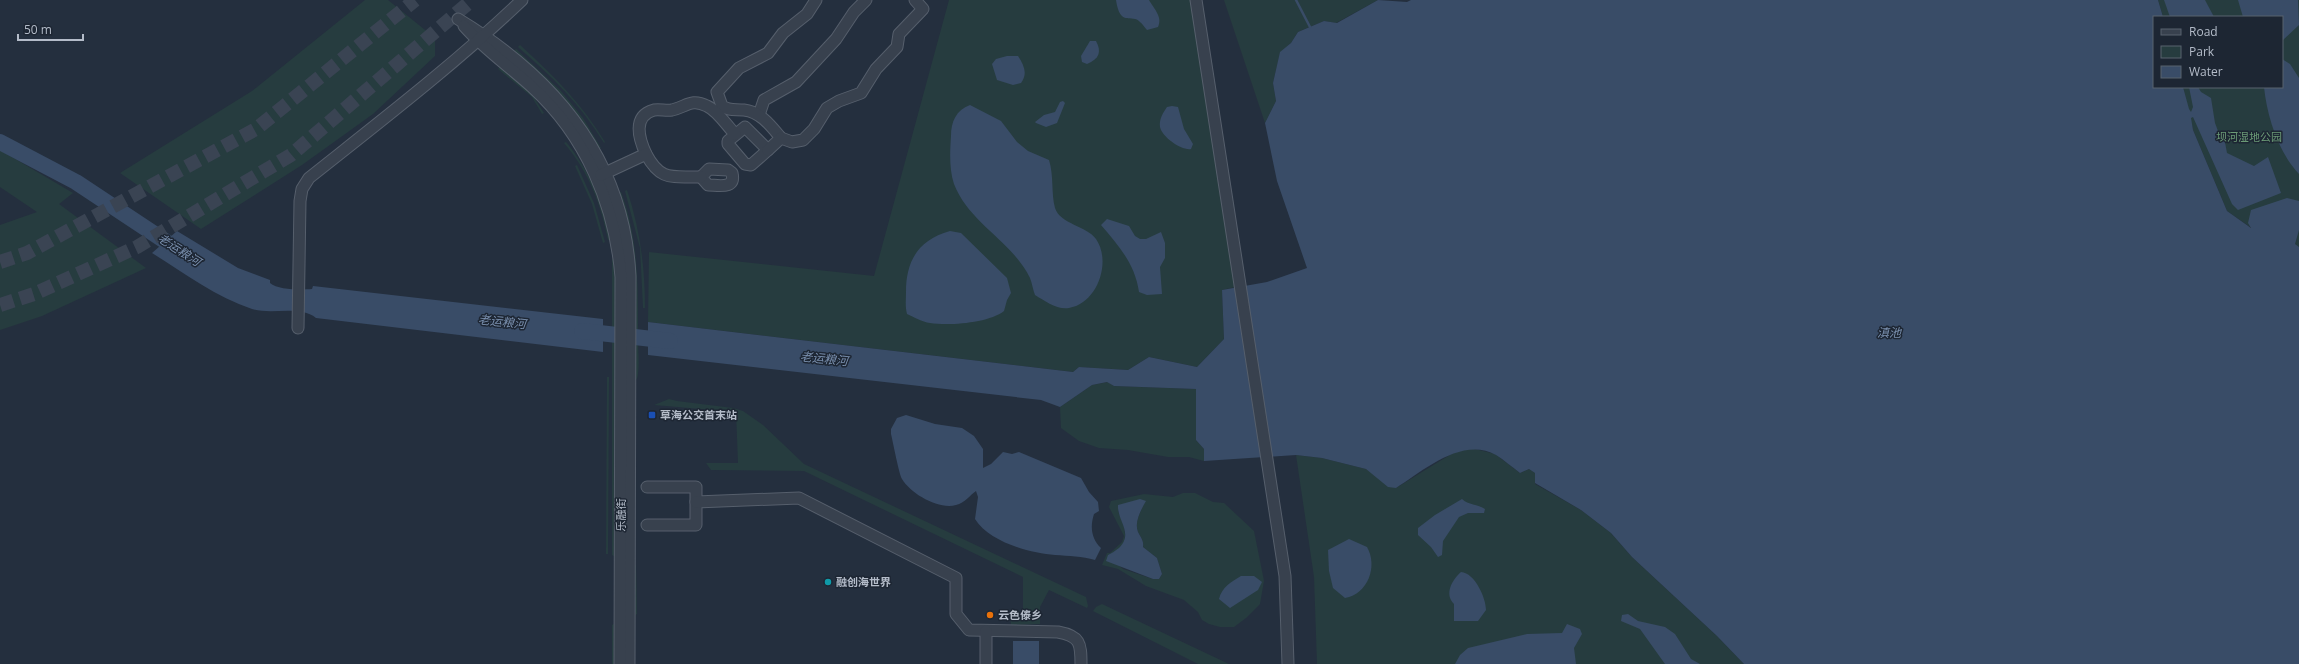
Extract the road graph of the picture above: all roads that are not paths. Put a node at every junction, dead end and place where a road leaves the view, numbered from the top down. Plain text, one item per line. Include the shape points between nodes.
1 (522, 0) edge
2 (816, 0) edge
3 (866, 0) edge
4 (915, 0) edge
5 (1196, 0) edge
6 (482, 39) junction
7 (759, 115) junction
8 (735, 134) junction
9 (781, 138) junction
10 (768, 150) junction
11 (646, 154) junction
12 (601, 175) junction
13 (701, 177) dead end
14 (298, 328) dead end
15 (626, 365) junction
16 (647, 486) dead end
17 (696, 502) junction
18 (647, 526) dead end
19 (986, 631) junction
20 (620, 664) edge
21 (629, 664) edge
22 (986, 664) edge
23 (1081, 664) edge
24 (1288, 664) edge

1 - 6 street
2 - 7 street via 807,14 783,33 768,53 739,68 718,88 719,102 725,108
3 - 7 street via 854,12 836,39 796,82 764,100
4 - 9 street via 923,9 899,34 897,47 876,69 866,89 827,108 814,129 803,140 792,142
5 - 24 street via 1285,576
6 - 12 street via 546,100
6 - 14 street via 396,111 309,178 302,188
7 - 9 street
8 - 10 street via 742,128 747,128
8 - 10 street via 728,141 728,147 748,165
8 - 11 street via 706,105 689,103 672,110 652,110 644,116 639,127 639,139
9 - 10 street
11 - 12 street
11 - 13 street via 653,168 667,176
12 - 15 street via 617,243 626,312
15 - 20 street, 乐融街
15 - 21 street, 乐融街
16 - 17 street via 696,486
17 - 18 street via 696,526
17 - 19 street via 799,498 956,578 956,614 969,630
19 - 22 street
19 - 23 street via 1043,631 1072,635 1081,646

